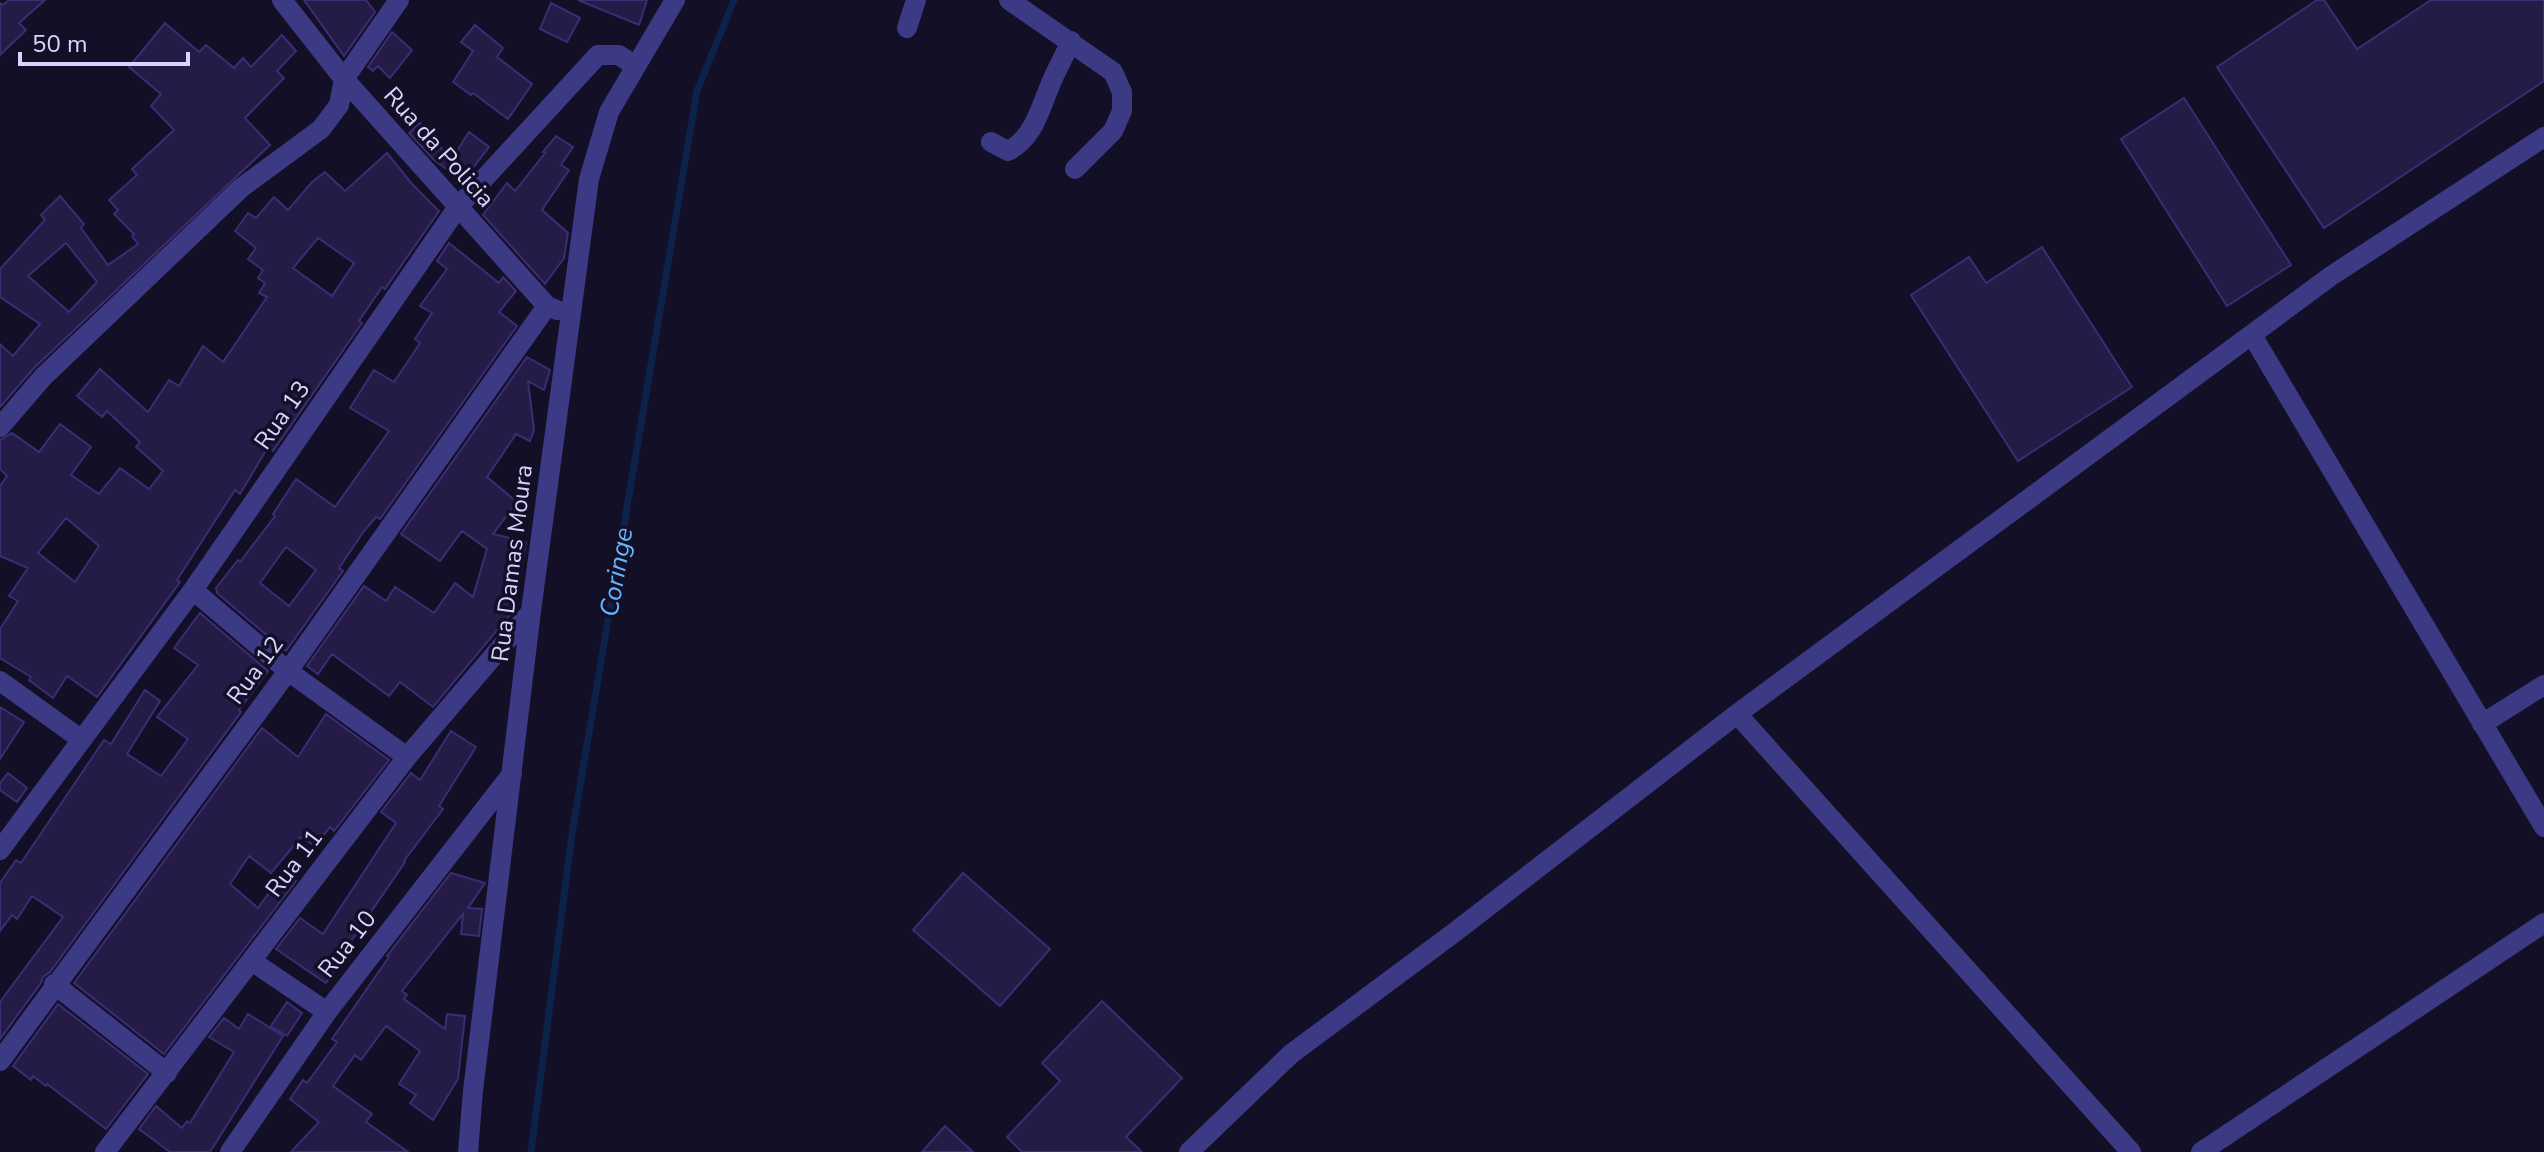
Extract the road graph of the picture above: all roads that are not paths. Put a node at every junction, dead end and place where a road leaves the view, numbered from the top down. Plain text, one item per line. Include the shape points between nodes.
1 (282, 0) edge
2 (399, 0) edge
3 (675, 0) edge
4 (916, 0) edge
5 (1009, 0) edge
6 (907, 28) dead end
7 (1071, 41) junction
8 (635, 66) junction
9 (344, 79) junction
10 (2544, 137) edge
11 (991, 142) dead end
12 (1075, 169) dead end
13 (458, 207) junction
14 (547, 306) junction
15 (570, 314) junction
16 (2252, 335) junction
17 (0, 427) edge
18 (193, 590) junction
19 (531, 611) junction
20 (288, 671) junction
21 (0, 681) edge
22 (2544, 685) edge
23 (1737, 714) junction
24 (2482, 724) junction
25 (82, 740) junction
26 (407, 757) junction
27 (513, 773) junction
28 (2544, 827) edge
29 (0, 850) edge
30 (2544, 923) edge
31 (253, 962) junction
32 (54, 984) junction
33 (327, 1012) junction
34 (0, 1061) edge
35 (167, 1073) junction
36 (105, 1152) edge
37 (230, 1152) edge
38 (468, 1152) edge
39 (1189, 1152) edge
40 (2131, 1152) edge
41 (2201, 1152) edge

1 - 9 street, Rua da Policia
2 - 9 street
3 - 8 street, Rua Damas Moura
4 - 6 street
5 - 7 street
7 - 11 street via 1039,119 1018,146 1008,151
7 - 12 street via 1113,72 1122,92 1122,111 1113,131
8 - 13 street, Rua 13 via 619,55 598,55
8 - 15 street, Rua Damas Moura via 609,112 589,179
9 - 13 street, Rua da Policia
9 - 17 street via 339,105 321,129 241,188 43,377
10 - 16 street via 2331,276
13 - 14 street, Rua da Policia
13 - 18 street, Rua 13
14 - 15 street, Rua da Policia
14 - 20 street, Rua 12
15 - 19 street, Rua Damas Moura
16 - 23 street
16 - 24 street
18 - 20 street
18 - 25 street, Rua 13
19 - 26 street, Rua 11
19 - 27 street, Rua Damas Moura
20 - 26 street
20 - 32 street, Rua 12
21 - 25 street
22 - 24 street
23 - 39 street via 1291,1054
23 - 40 street
24 - 28 street
25 - 29 street, Rua 13
26 - 31 street, Rua 11
27 - 33 street, Rua 10
27 - 38 street, Rua Damas Moura
30 - 41 street
31 - 33 street
31 - 35 street, Rua 11
32 - 34 street, Rua 12
32 - 35 street
33 - 37 street, Rua 10
35 - 36 street, Rua 11

